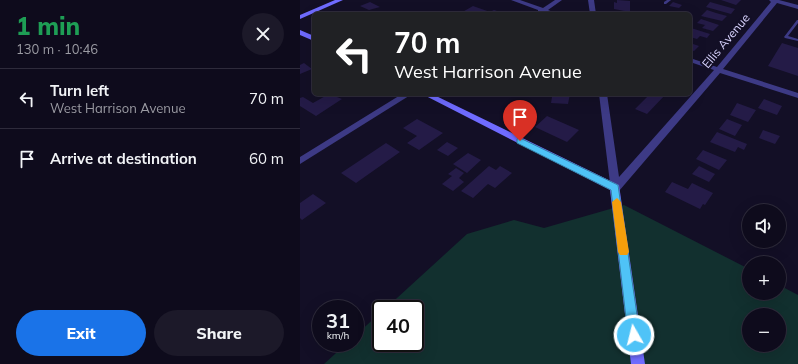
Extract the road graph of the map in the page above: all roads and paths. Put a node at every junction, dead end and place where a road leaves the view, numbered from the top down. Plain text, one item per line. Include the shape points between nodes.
1 (340, 0) edge
2 (514, 0) edge
3 (559, 0) edge
4 (591, 0) edge
5 (669, 0) edge
6 (774, 0) edge
7 (665, 3) dead end
8 (798, 7) edge
9 (543, 10) junction
10 (540, 12) edge
11 (549, 12) edge
12 (593, 12) edge
13 (300, 17) edge
14 (798, 22) edge
15 (300, 32) edge
16 (312, 37) edge
17 (798, 40) edge
18 (692, 61) edge
19 (719, 69) junction
20 (405, 96) edge
21 (430, 96) edge
22 (603, 96) edge
23 (798, 96) edge
24 (300, 161) edge
25 (615, 188) junction
26 (638, 364) edge

1 - 13 street
2 - 9 street
3 - 9 street
4 - 12 street
5 - 7 lane
6 - 8 street
6 - 19 street, Ellis Avenue
9 - 10 street
9 - 11 street
14 - 17 lane via 786,37
15 - 16 street
18 - 19 street
19 - 23 street
19 - 25 street, Ellis Avenue
20 - 24 street
21 - 25 street
22 - 25 street
25 - 26 street

